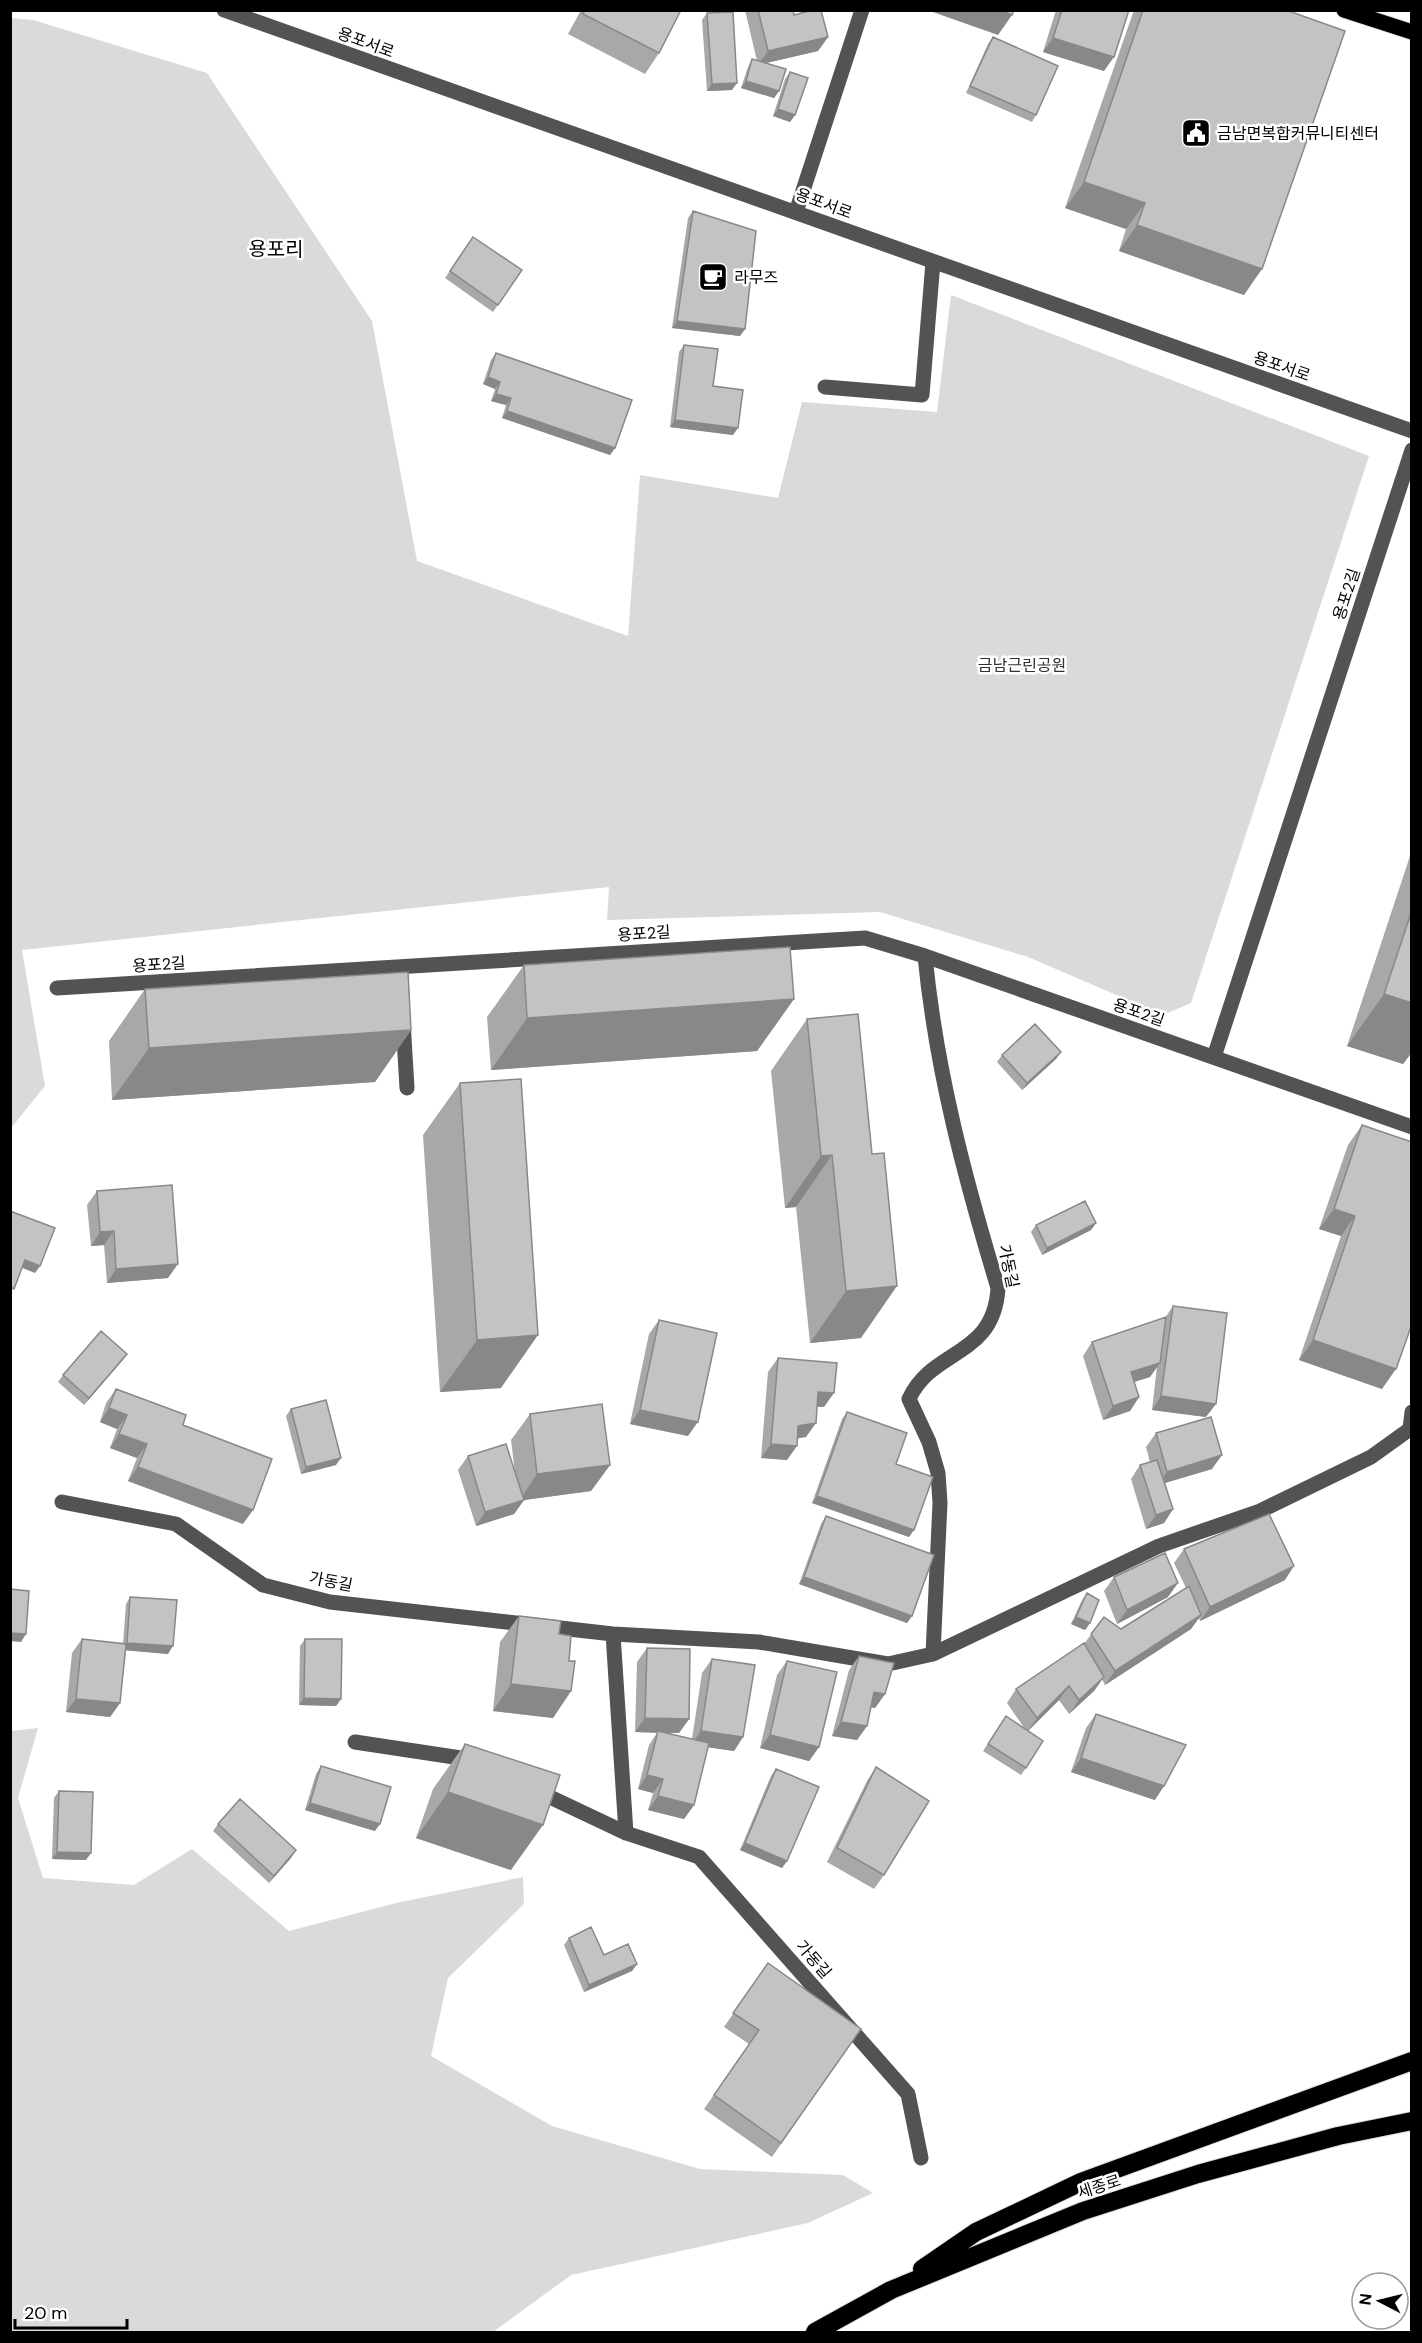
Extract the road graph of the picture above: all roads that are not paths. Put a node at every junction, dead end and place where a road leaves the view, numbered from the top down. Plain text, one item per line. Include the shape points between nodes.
1 (224, 10) edge
2 (862, 10) edge
3 (1344, 10) edge
4 (1412, 32) edge
5 (796, 212) junction
6 (933, 262) junction
7 (825, 387) dead end
8 (1412, 431) edge
9 (1412, 450) edge
10 (925, 956) junction
11 (57, 988) dead end
12 (403, 1011) edge
13 (1214, 1057) junction
14 (407, 1088) edge
15 (1412, 1127) edge
16 (1412, 1412) edge
17 (1411, 1430) edge
18 (62, 1502) dead end
19 (613, 1634) junction
20 (933, 1654) junction
21 (355, 1742) dead end
22 (493, 1769) edge
23 (524, 1784) edge
24 (627, 1833) junction
25 (1412, 2061) edge
26 (1412, 2121) edge
27 (921, 2158) dead end
28 (891, 2290) junction
29 (815, 2332) edge

1 - 5 street, 용포서로
2 - 5 street
3 - 4 main road
5 - 6 street, 용포서로
6 - 7 street via 922,395
6 - 8 street, 용포서로
9 - 13 street, 용포2길
10 - 11 street, 용포2길 via 865,938 400,972
10 - 13 street, 용포2길
10 - 20 street, 가동길 via 931,1017 954,1133 998,1288 997,1308 977,1340 916,1384 909,1399 938,1473
12 - 14 street
13 - 15 street, 용포2길
16 - 17 street
17 - 20 street, 가동길 via 1371,1457 1260,1511 1160,1546
18 - 19 street, 가동길 via 176,1524 263,1585 330,1602
19 - 20 street, 가동길 via 759,1642 888,1664
19 - 24 street
21 - 22 street via 473,1759
23 - 24 street, 가동길
24 - 27 street, 가동길 via 699,1857 908,2094
25 - 28 highway via 1081,2182 976,2232
26 - 28 highway, 세종로 via 1338,2136 1135,2194 1083,2211
28 - 29 highway, 세종로

